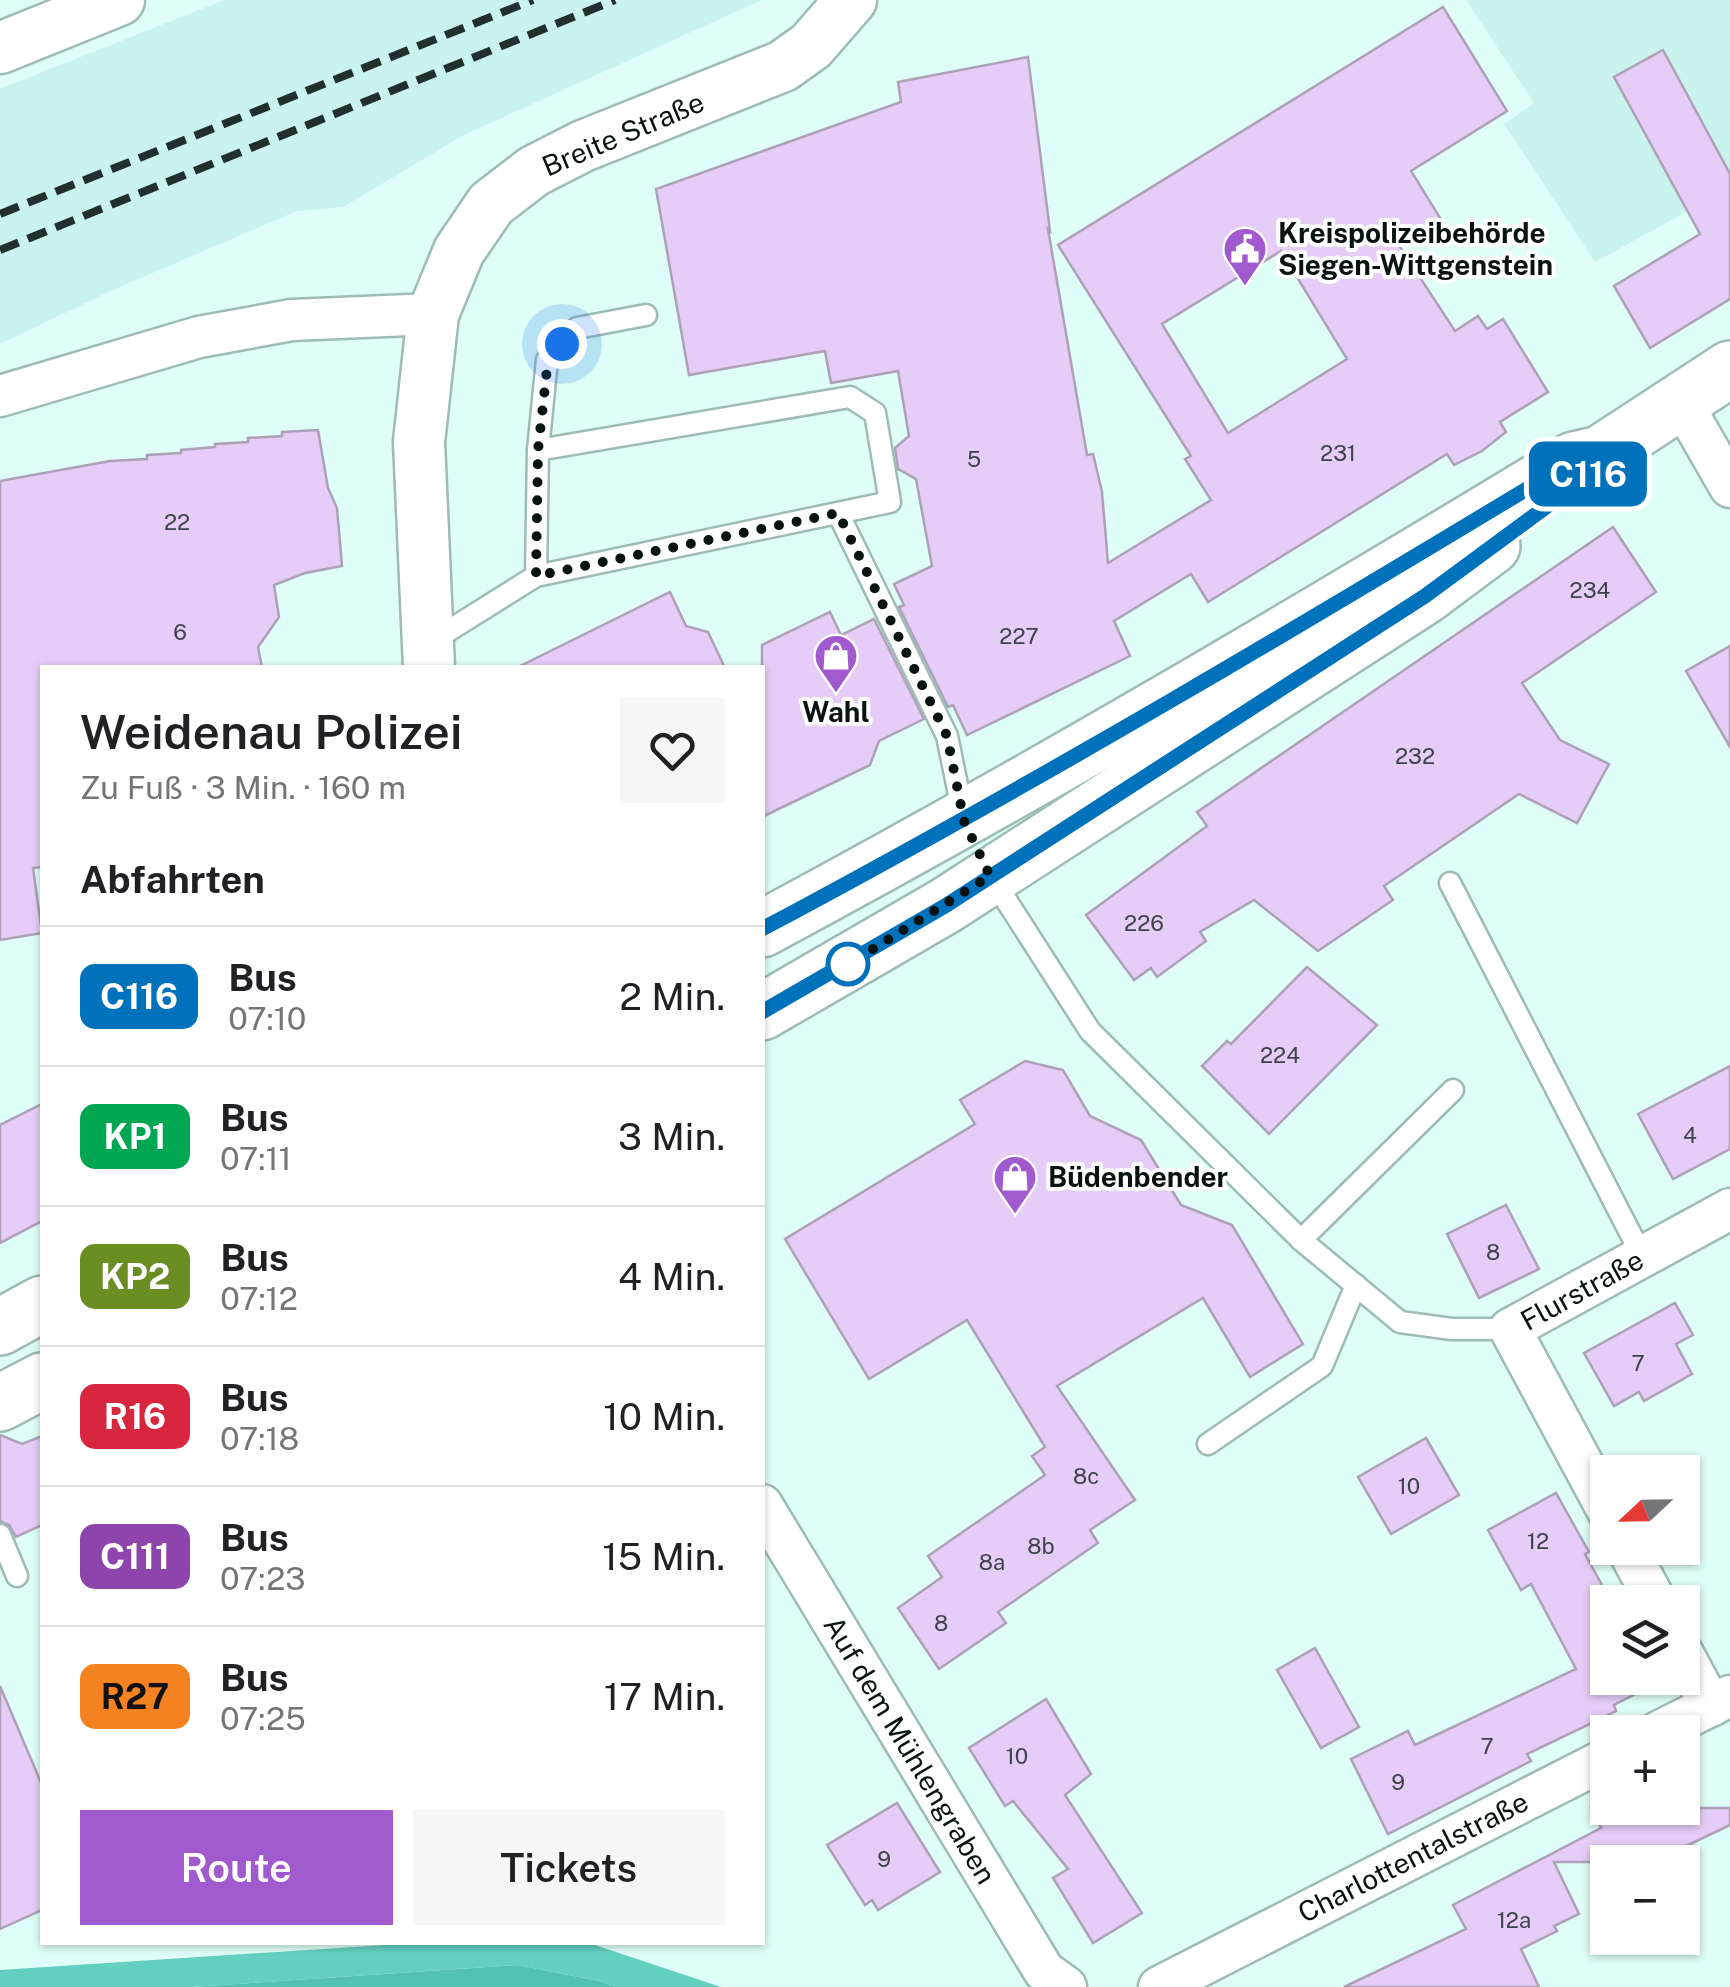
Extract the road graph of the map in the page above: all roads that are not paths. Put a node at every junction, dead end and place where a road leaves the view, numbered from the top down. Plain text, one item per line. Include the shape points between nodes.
1 (119, 0) edge
2 (851, 0) edge
3 (0, 48) edge
4 (433, 314) junction
5 (646, 315) dead end
6 (1730, 369) edge
7 (0, 396) edge
8 (1680, 400) junction
9 (538, 450) junction
10 (1730, 488) edge
11 (838, 513) junction
12 (536, 576) junction
13 (428, 656) edge
14 (1215, 703) junction
15 (964, 821) junction
16 (990, 876) junction
17 (1450, 883) dead end
18 (765, 927) edge
19 (765, 1010) edge
20 (1453, 1090) dead end
21 (1730, 1210) edge
22 (1301, 1240) junction
23 (1642, 1256) junction
24 (1356, 1286) junction
25 (40, 1305) edge
26 (0, 1327) edge
27 (1510, 1329) junction
28 (40, 1382) edge
29 (0, 1403) edge
30 (1208, 1444) dead end
31 (1590, 1478) edge
32 (765, 1516) edge
33 (0, 1535) edge
34 (18, 1576) dead end
35 (1700, 1675) edge
36 (1720, 1701) edge
37 (1692, 1715) edge
38 (1590, 1768) edge
39 (1226, 1971) edge
40 (1066, 1987) edge
41 (1159, 1987) edge

1 - 3 street
2 - 4 street, Breite Straße via 811,46 783,66 534,171 492,204 459,252
4 - 7 street via 292,320 198,337
4 - 13 street, Breite Straße via 419,442
5 - 9 lane via 577,328 548,360
6 - 8 main road
8 - 10 street
8 - 14 main road via 1600,454 1578,458
9 - 11 lane via 850,397 874,413 890,502
9 - 12 lane
11 - 12 lane
11 - 15 lane via 947,736
12 - 13 lane
14 - 15 main road
14 - 16 main road
15 - 16 main road
15 - 18 main road
16 - 19 main road
16 - 22 lane via 1090,1030
17 - 23 lane
20 - 22 lane
21 - 23 street, Flurstraße
22 - 24 lane
23 - 27 street, Flurstraße
24 - 27 lane via 1400,1322
24 - 30 lane via 1322,1366
25 - 26 main road
27 - 31 street, Flurstraße
28 - 29 main road
32 - 40 street, Auf dem Mühlengraben via 1044,1972
33 - 34 lane
35 - 36 street
36 - 37 street
38 - 39 street, Charlottentalstraße
39 - 41 street, Charlottentalstraße

